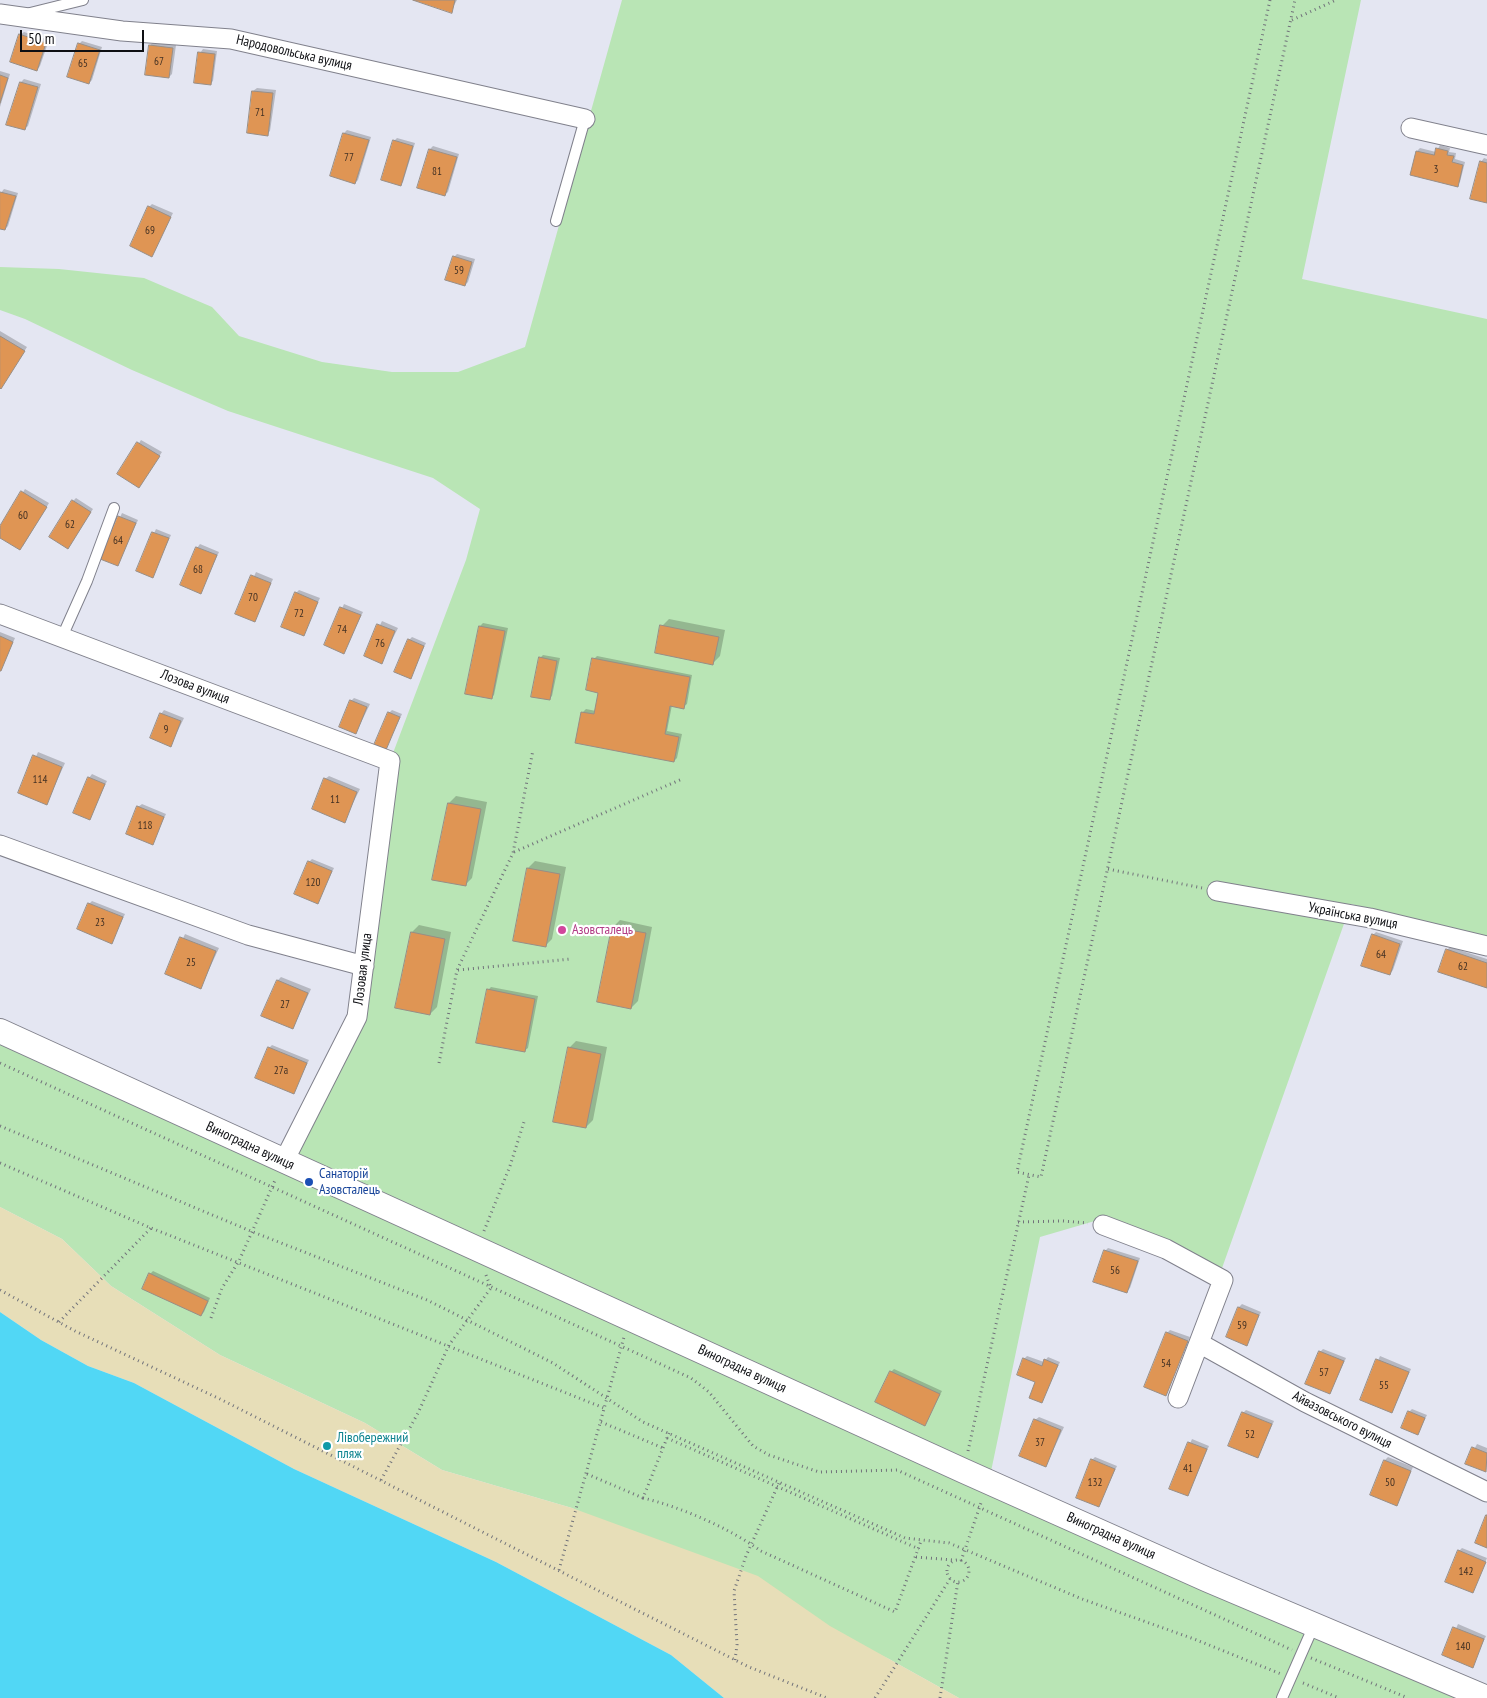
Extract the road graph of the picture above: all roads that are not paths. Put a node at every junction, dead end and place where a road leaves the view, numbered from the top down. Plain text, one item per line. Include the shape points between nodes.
1 (83, 0) edge
2 (4, 16) edge
3 (585, 119) joint
4 (1411, 128) dead end
5 (1487, 145) edge
6 (556, 221) dead end
7 (114, 508) dead end
8 (0, 614) edge
9 (62, 638) junction
10 (390, 761) joint
11 (0, 845) edge
12 (1217, 891) road end
13 (1487, 946) edge
14 (364, 966) junction
15 (0, 1031) edge
16 (284, 1162) junction
17 (1103, 1225) road end
18 (1199, 1343) junction
19 (1178, 1398) dead end
20 (1487, 1492) edge
21 (1314, 1625) junction
22 (1282, 1698) edge
23 (1487, 1698) edge

1 - 2 lane
2 - 3 street, Народовольська вулиця via 122,31 231,39
3 - 6 lane
4 - 5 street
7 - 9 lane
8 - 9 street, Лозова вулиця
9 - 10 street, Лозова вулиця
10 - 14 street, Лозовая улица
11 - 14 street via 248,935
12 - 13 street, Українська вулиця via 1370,918
14 - 16 street, Лозовая улица via 357,1017
15 - 16 street, Виноградна вулиця
16 - 21 street, Виноградна вулиця via 964,1471
17 - 18 street via 1166,1249 1223,1280
18 - 19 street
18 - 20 street, Айвазовського вулиця via 1305,1402
21 - 22 lane
21 - 23 street, Виноградна вулиця

